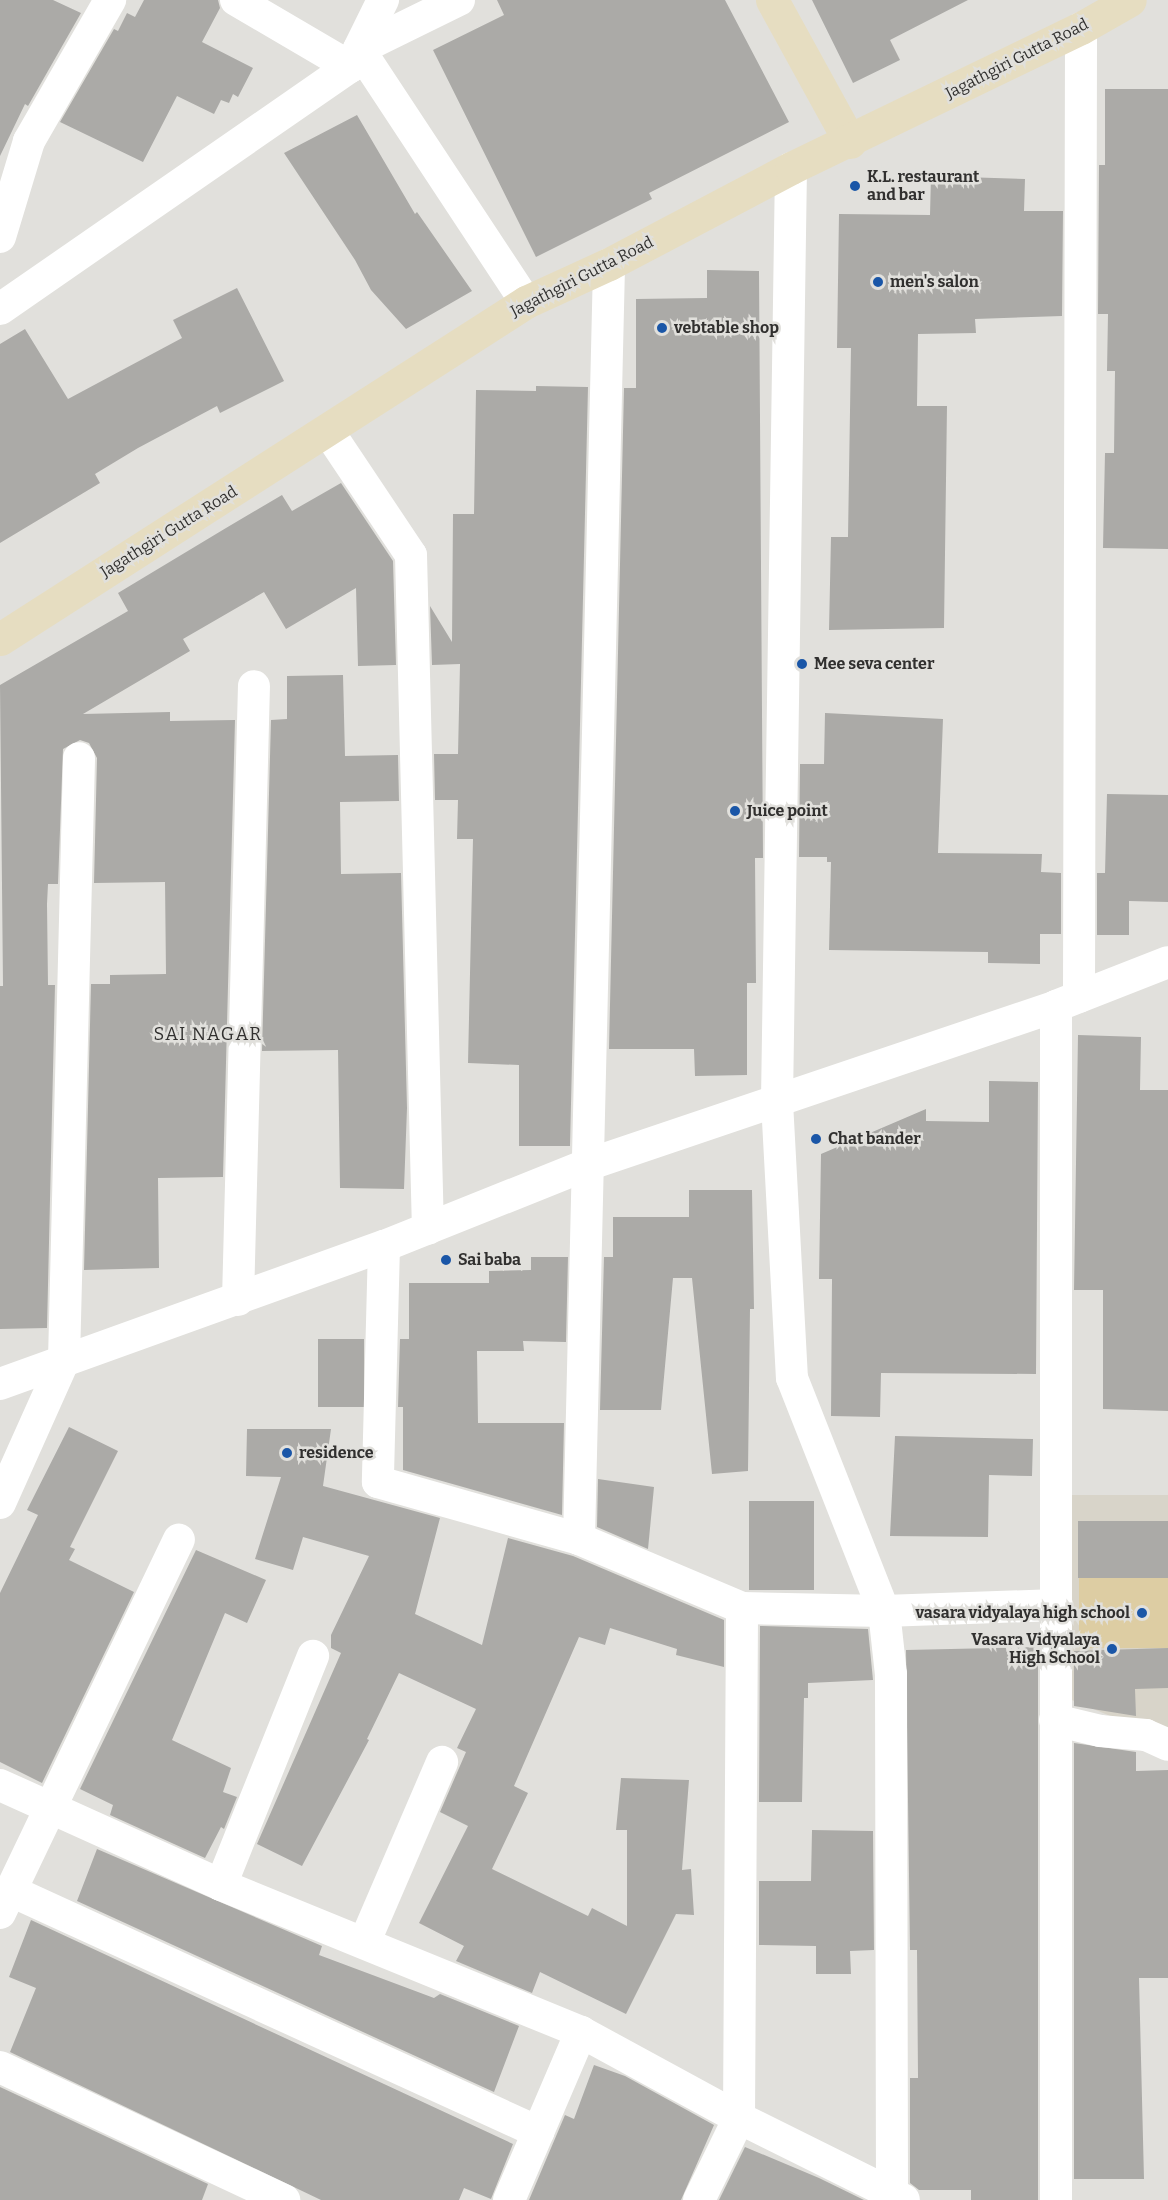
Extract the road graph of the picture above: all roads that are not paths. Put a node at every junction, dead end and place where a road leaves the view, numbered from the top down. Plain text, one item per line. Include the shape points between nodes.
1 (110, 0) edge
2 (236, 0) edge
3 (383, 0) edge
4 (459, 0) edge
5 (772, 0) edge
6 (1130, 0) edge
7 (1081, 28) junction
8 (355, 58) junction
9 (850, 142) junction
10 (790, 168) junction
11 (0, 237) edge
12 (609, 264) junction
13 (526, 302) junction
14 (0, 309) edge
15 (328, 431) junction
16 (0, 639) edge
17 (254, 686) dead end
18 (79, 758) dead end
19 (1168, 962) edge
20 (1067, 1001) junction
21 (777, 1102) junction
22 (586, 1165) junction
23 (428, 1229) junction
24 (384, 1246) junction
25 (238, 1300) junction
26 (64, 1359) junction
27 (0, 1384) edge
28 (0, 1503) edge
29 (579, 1539) junction
30 (179, 1540) dead end
31 (1057, 1605) junction
32 (742, 1608) junction
33 (884, 1611) junction
34 (313, 1656) dead end
35 (1055, 1720) junction
36 (1168, 1745) edge
37 (442, 1762) dead end
38 (0, 1785) edge
39 (50, 1808) junction
40 (221, 1885) junction
41 (5, 1902) edge
42 (365, 1941) junction
43 (581, 2032) junction
44 (0, 2067) edge
45 (739, 2118) junction
46 (538, 2132) junction
47 (897, 2198) edge
48 (284, 2200) edge
49 (509, 2200) edge
50 (699, 2200) edge
51 (1056, 2200) edge

1 - 11 street via 29,141
2 - 8 street
3 - 8 street
4 - 8 street
5 - 9 street
6 - 7 street, Jagathgiri Gutta Road
7 - 9 street, Jagathgiri Gutta Road
7 - 20 street
8 - 13 street
8 - 14 street
9 - 10 street, Jagathgiri Gutta Road
10 - 12 street, Jagathgiri Gutta Road
10 - 21 street
12 - 13 street, Jagathgiri Gutta Road
12 - 22 street
13 - 15 street, Jagathgiri Gutta Road
15 - 16 street, Jagathgiri Gutta Road
15 - 23 street via 411,555
17 - 25 street
18 - 26 street
19 - 20 street
20 - 21 street
20 - 31 street
21 - 22 street
21 - 33 street via 792,1378
22 - 23 street
22 - 29 street
23 - 24 street
24 - 25 street
24 - 29 street via 378,1482
25 - 26 street
26 - 27 street
26 - 28 street
29 - 32 street
30 - 39 street
31 - 33 street
31 - 35 street
32 - 33 street
32 - 45 street
33 - 47 street via 891,1674
34 - 40 street
35 - 36 street via 1146,1735
35 - 51 street
37 - 42 street
38 - 39 street
39 - 40 street
39 - 41 street
40 - 42 street
41 - 46 street
42 - 43 street
43 - 45 street
43 - 46 street
44 - 48 street
45 - 47 street
45 - 50 street
46 - 49 street

